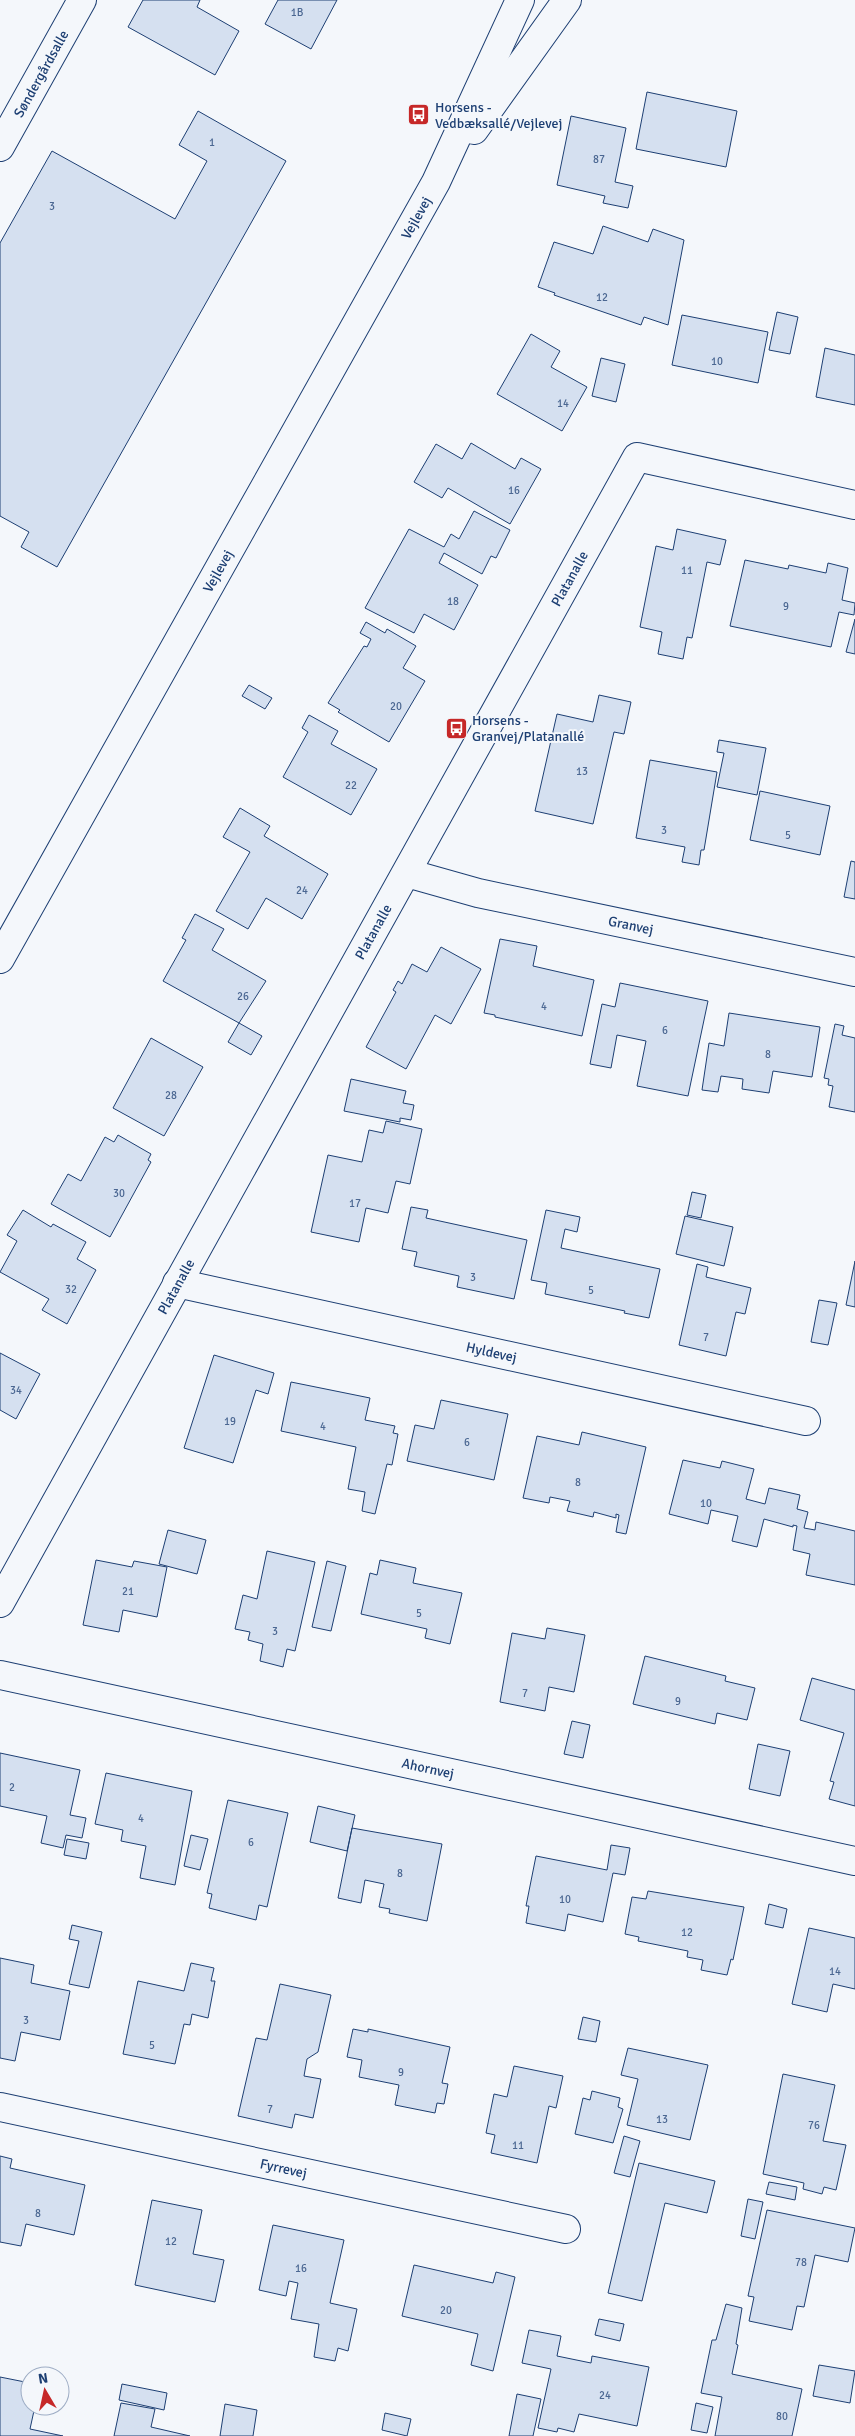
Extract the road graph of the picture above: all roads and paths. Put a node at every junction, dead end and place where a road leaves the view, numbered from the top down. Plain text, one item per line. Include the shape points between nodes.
1 (82, 0) edge
2 (520, 0) edge
3 (567, 0) edge
4 (0, 147) edge
5 (436, 182) junction
6 (855, 506) edge
7 (407, 873) junction
8 (0, 959) edge
9 (855, 972) edge
10 (177, 1283) junction
11 (806, 1421) dead end
12 (0, 1604) edge
13 (0, 1675) edge
14 (855, 1861) edge
15 (0, 2107) edge
16 (566, 2229) dead end

1 - 4 street, Søndergårdsalle
2 - 5 street, Vejlevej
3 - 5 street, Vejlevej
5 - 8 street, Vejlevej
6 - 7 street, Platanalle via 637,457
7 - 9 street, Granvej via 478,893
7 - 10 street, Platanalle
10 - 11 street, Hyldevej
10 - 12 street, Platanalle
13 - 14 street, Ahornvej
15 - 16 street, Fyrrevej

